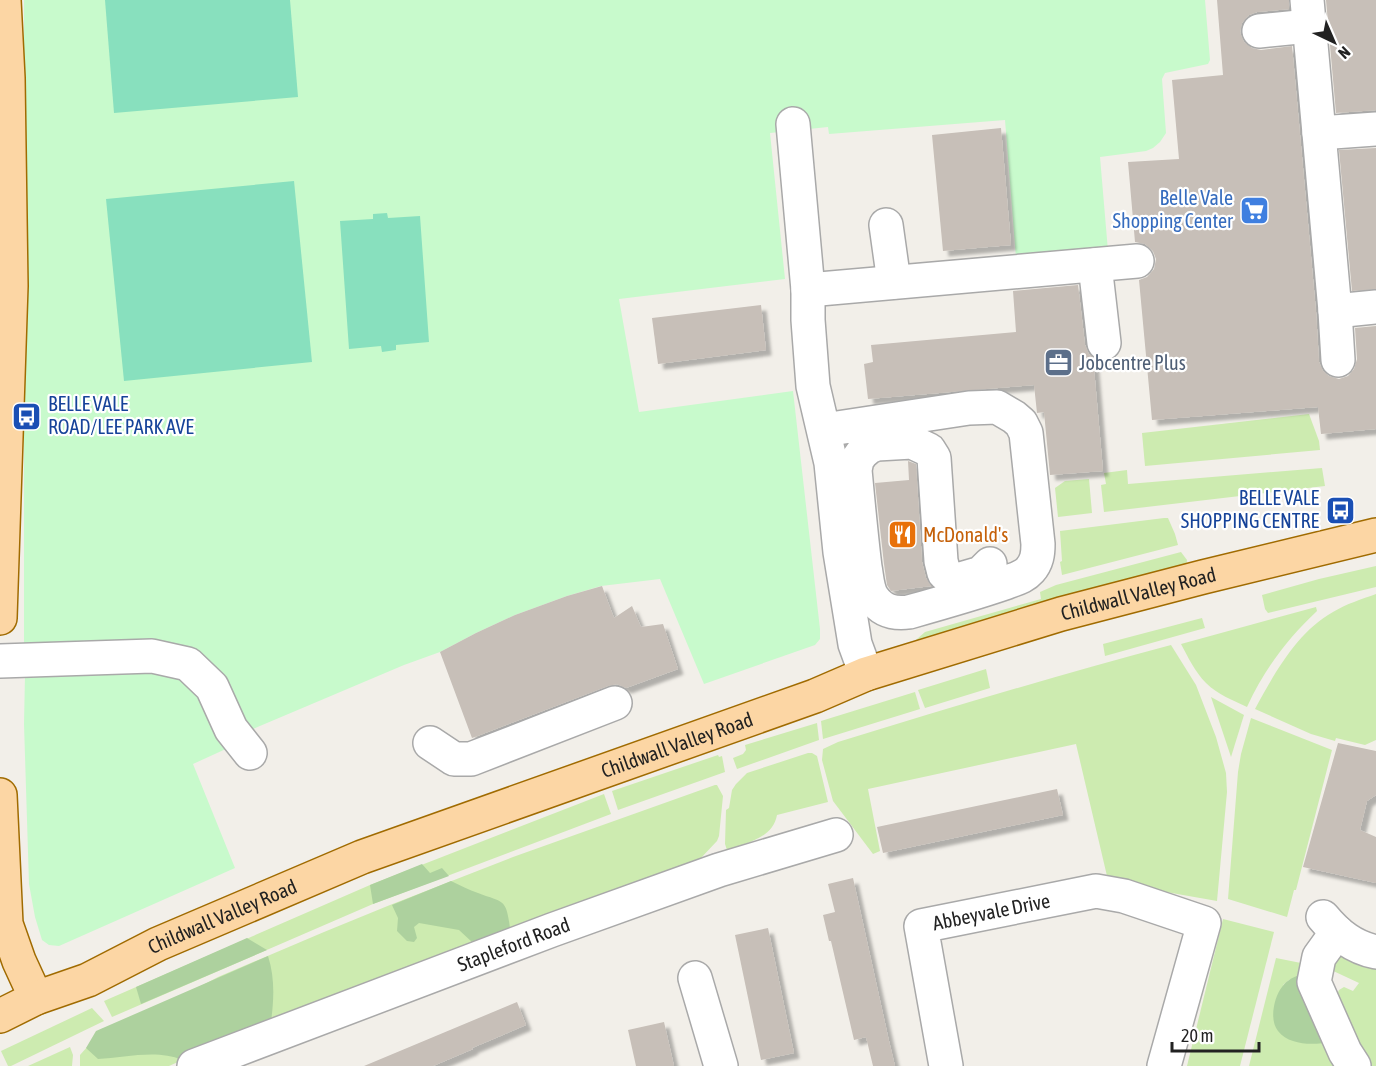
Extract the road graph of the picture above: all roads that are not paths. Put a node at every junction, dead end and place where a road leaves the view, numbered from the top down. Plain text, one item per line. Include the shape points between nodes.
1 (4, 0) edge
2 (1307, 13) edge
3 (1259, 31) dead end
4 (793, 124) dead end
5 (1376, 129) edge
6 (1319, 133) junction
7 (886, 225) dead end
8 (1137, 261) dead end
9 (1095, 265) junction
10 (894, 282) junction
11 (6, 286) edge
12 (808, 290) junction
13 (1376, 307) edge
14 (1335, 310) junction
15 (1104, 343) dead end
16 (1338, 360) dead end
17 (824, 430) junction
18 (1376, 535) edge
19 (990, 564) dead end
20 (0, 618) edge
21 (0, 661) edge
22 (866, 674) junction
23 (615, 703) dead end
24 (430, 743) dead end
25 (250, 753) dead end
26 (0, 795) edge
27 (836, 835) dead end
28 (1376, 952) edge
29 (695, 978) dead end
30 (36, 998) junction
31 (0, 1017) edge
32 (194, 1066) edge
33 (721, 1066) edge
34 (946, 1066) edge
35 (1164, 1066) edge
36 (1354, 1066) edge

1 - 11 main road via 8,78
2 - 3 street
2 - 6 street
4 - 12 street
5 - 6 street
6 - 14 street
7 - 10 street
8 - 9 street
9 - 10 street
9 - 15 street
10 - 12 street
11 - 20 main road
12 - 17 street via 813,386
13 - 14 street
14 - 16 street
17 - 19 street via 969,408 996,407 1014,417 1026,433 1038,556 1021,578 990,589 899,614 884,609 869,591 855,470 862,453 877,444 912,442 929,450 934,458 944,573 957,580 981,573
17 - 22 street via 855,644
18 - 22 main road, Childwall Valley Road via 1060,614
21 - 25 street via 153,656 188,664 212,687 231,729
22 - 30 main road, Childwall Valley Road via 816,696 362,857 158,944 88,980
23 - 24 street via 471,759 454,759
26 - 30 main road via 6,924
27 - 32 street, Stapleford Road via 718,870
28 - 36 street via 1351,944 1330,925 1314,982
29 - 33 street
30 - 31 main road, Childwall Valley Road
34 - 35 street, Abbeyvale Drive via 921,926 1096,891 1124,896 1204,923

